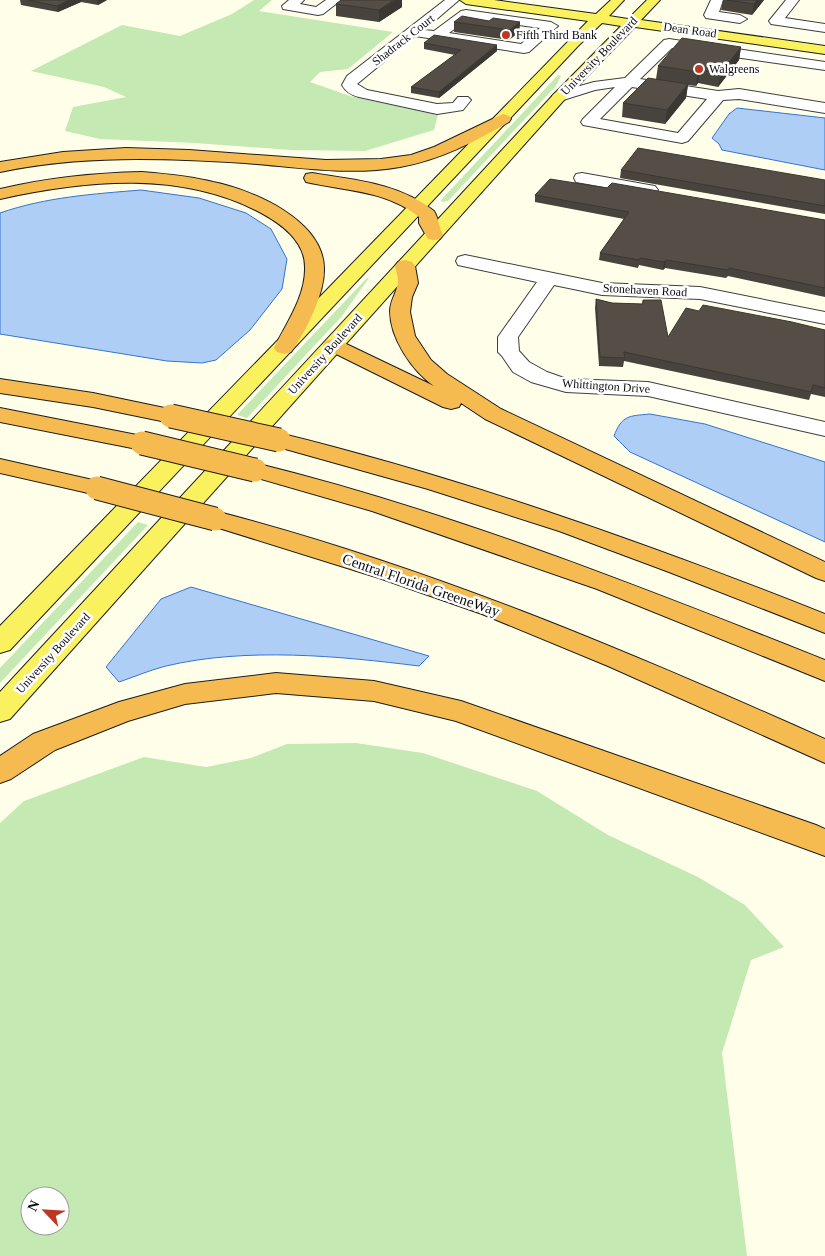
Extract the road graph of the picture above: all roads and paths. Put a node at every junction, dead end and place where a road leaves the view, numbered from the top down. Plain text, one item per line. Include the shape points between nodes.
1 (298, 0) edge
2 (335, 0) edge
3 (453, 0) edge
4 (466, 0) edge
5 (534, 0) edge
6 (654, 0) edge
7 (717, 0) edge
8 (793, 0) edge
9 (609, 9) edge
10 (636, 18) junction
11 (734, 27) junction
12 (825, 28) edge
13 (413, 32) junction
14 (438, 35) junction
15 (825, 40) edge
16 (776, 42) junction
17 (825, 50) edge
18 (764, 57) junction
19 (796, 62) junction
20 (825, 66) edge
21 (629, 82) junction
22 (807, 90) dead end
23 (738, 94) junction
24 (560, 96) junction
25 (718, 96) junction
26 (463, 100) dead end
27 (825, 108) edge
28 (503, 119) junction
29 (190, 155) junction
30 (0, 167) edge
31 (582, 178) dead end
32 (669, 193) edge
33 (0, 194) edge
34 (419, 206) junction
35 (434, 235) junction
36 (465, 261) dead end
37 (405, 266) junction
38 (549, 280) junction
39 (825, 318) edge
40 (333, 344) junction
41 (284, 348) junction
42 (0, 384) edge
43 (493, 414) junction
44 (0, 415) edge
45 (825, 429) edge
46 (0, 466) edge
47 (825, 572) edge
48 (825, 624) edge
49 (0, 643) edge
50 (825, 671) edge
51 (0, 711) edge
52 (825, 752) edge
53 (0, 771) edge
54 (825, 843) edge

1 - 2 street via 288,6 318,11
3 - 13 street, Shadrack Court
4 - 9 main road, Dean Road
5 - 9 main road, Dean Road
6 - 10 main road, University Boulevard
7 - 11 street via 711,15 740,19
8 - 12 street via 776,21
9 - 10 main road, Dean Road
9 - 28 main road, University Boulevard
10 - 11 main road, Dean Road
10 - 16 main road, Dean Road
10 - 24 main road, University Boulevard
11 - 15 main road, Dean Road
13 - 14 street
13 - 26 street, Shadrack Court via 352,79 349,85 355,91 436,109 458,107
14 - 14 street via 524,49 551,26 466,14
16 - 17 main road, Dean Road
16 - 18 street
18 - 19 street
18 - 21 street via 670,43
18 - 23 street
19 - 20 street
19 - 22 street via 782,82
21 - 24 street via 596,84
21 - 25 street
21 - 25 street via 589,122 682,138
23 - 25 street
23 - 27 street
24 - 35 main road, University Boulevard
28 - 29 highway via 450,148 400,162 338,166
28 - 34 main road, University Boulevard
29 - 30 highway via 89,153
29 - 34 highway via 391,193
31 - 32 street
33 - 41 highway via 66,181 148,178 209,186 244,196 270,209 294,225 314,257 315,280
34 - 35 highway via 428,215
34 - 41 main road, University Boulevard
35 - 37 main road, University Boulevard
36 - 38 street, Stonehaven Road
37 - 40 main road, University Boulevard
37 - 43 highway via 408,283 400,312 409,346 439,379
38 - 39 street, Stonehaven Road via 602,289 700,293
38 - 45 street, Whittington Drive via 508,337 509,352 522,367 539,378 566,385 648,388
40 - 43 highway via 456,404
40 - 51 main road, University Boulevard
41 - 49 main road, University Boulevard
42 - 48 highway, bridge via 279,440 405,475 670,562
43 - 47 highway
44 - 50 highway, bridge via 142,443 255,470 381,506 606,583
46 - 52 highway, Central Florida GreeneWay, bridge via 214,518 490,608 644,670
53 - 54 highway via 44,742 119,713 186,694 276,683 364,690 461,712

